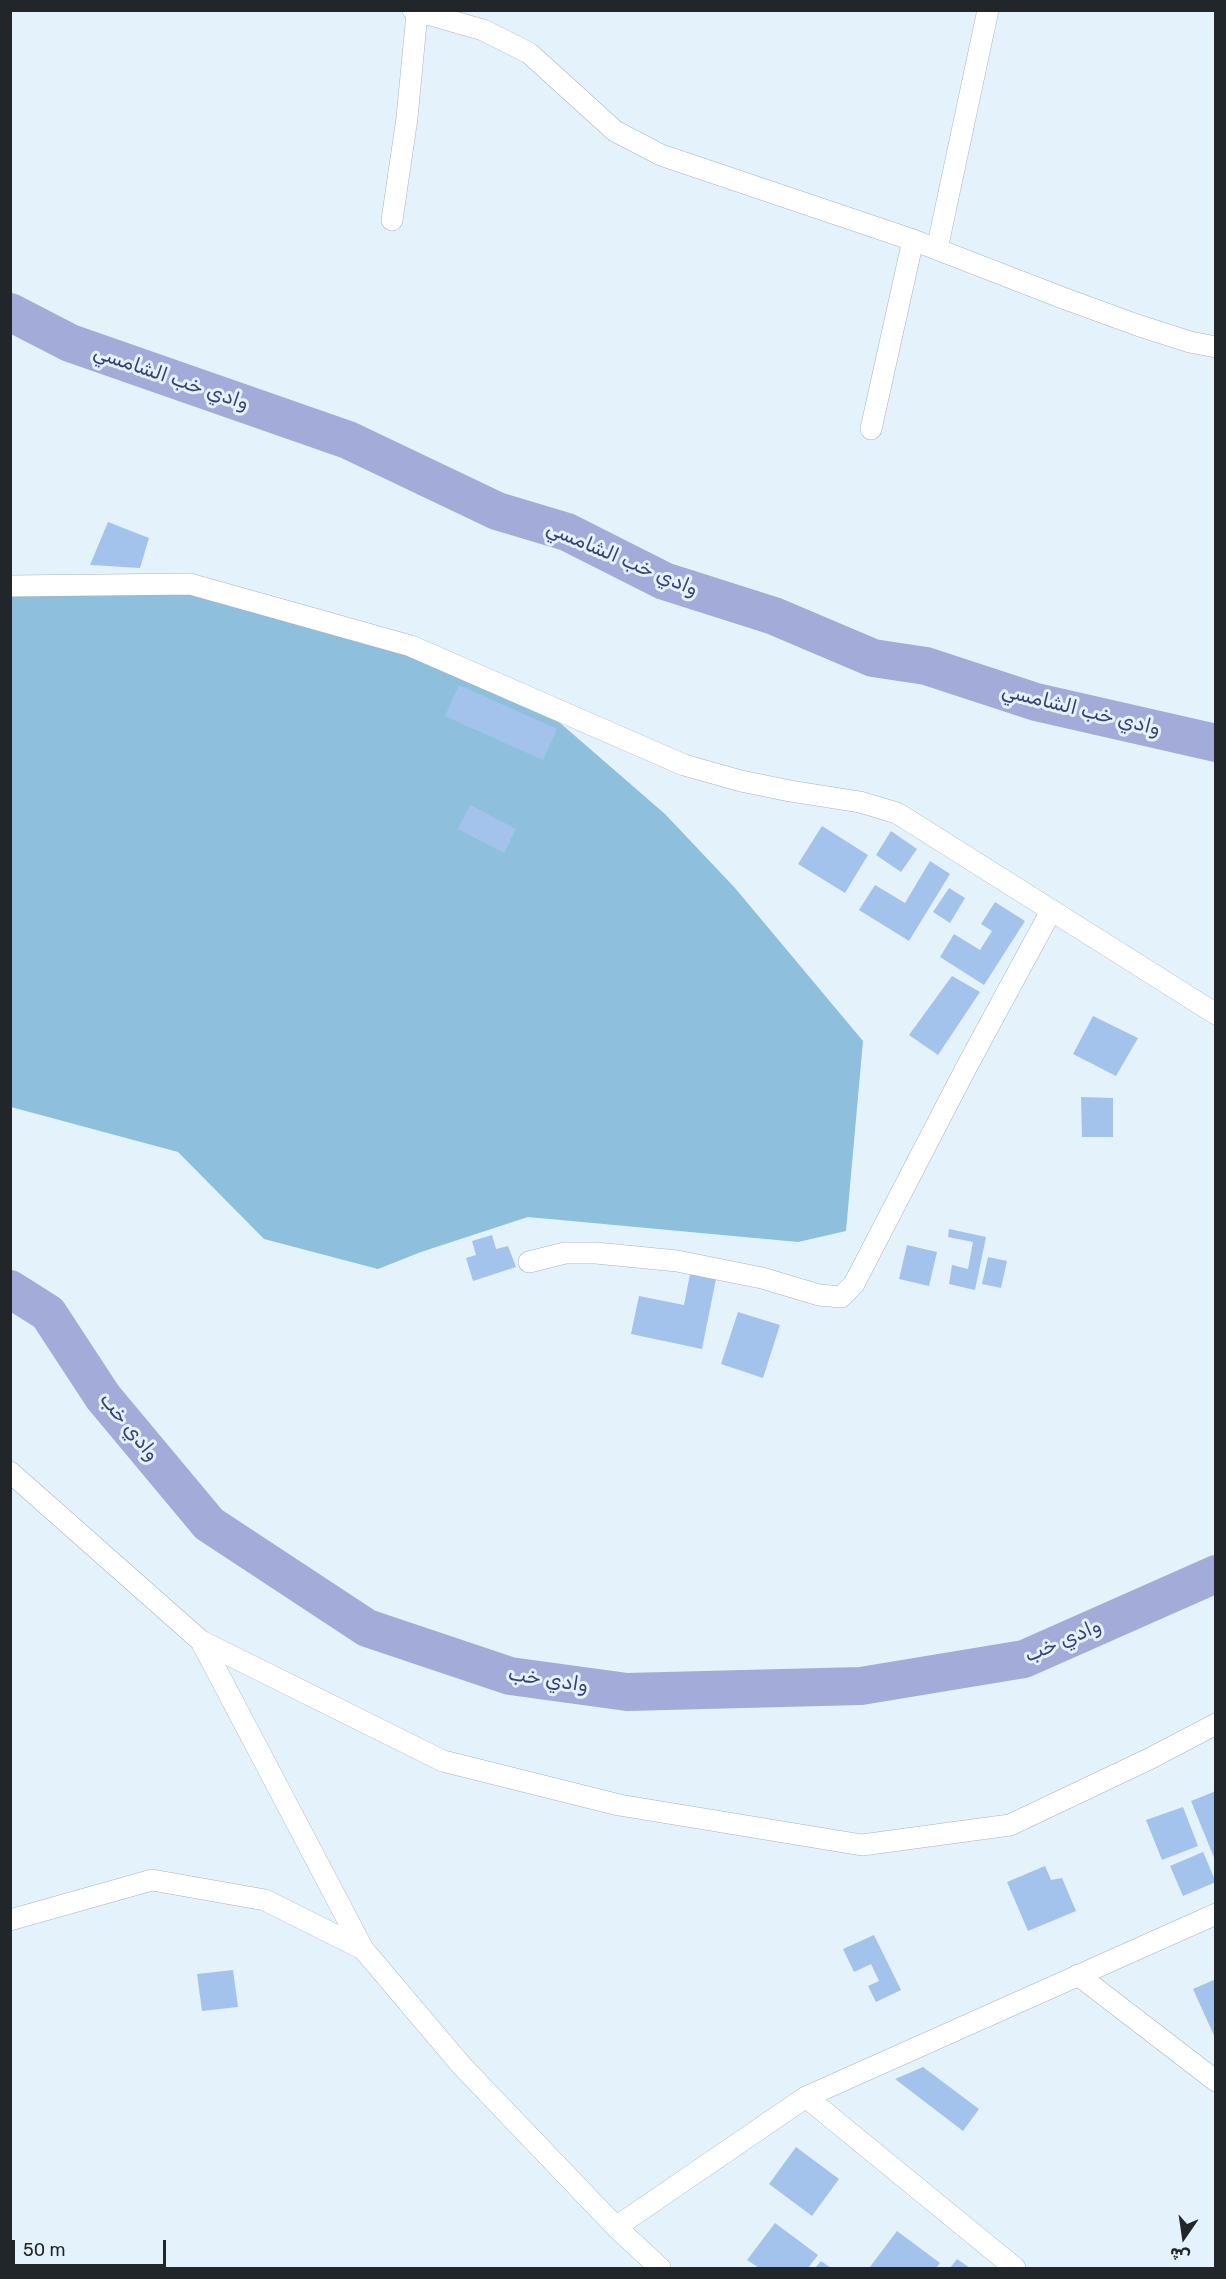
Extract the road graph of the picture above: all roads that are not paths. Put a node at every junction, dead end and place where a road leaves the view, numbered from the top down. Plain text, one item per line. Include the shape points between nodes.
1 (988, 10) edge
2 (415, 12) edge
3 (392, 220) dead end
4 (913, 240) junction
5 (937, 249) junction
6 (1215, 347) edge
7 (871, 429) dead end
8 (10, 586) edge
9 (1052, 911) junction
10 (1215, 1014) edge
11 (529, 1262) dead end
12 (10, 1472) edge
13 (201, 1641) junction
14 (1215, 1724) edge
15 (1215, 1914) edge
16 (10, 1920) edge
17 (363, 1949) junction
18 (1078, 1975) junction
19 (1215, 2080) edge
20 (806, 2097) junction
21 (616, 2227) junction
22 (660, 2268) edge
23 (1015, 2268) edge

1 - 5 street
2 - 3 street via 407,118
2 - 4 street via 483,30 529,53 615,131 661,154
4 - 5 street
4 - 7 street
5 - 6 street via 1137,325
8 - 9 street via 190,584 411,646 684,765 741,781 860,802 897,813
9 - 10 street
9 - 11 street via 854,1284 841,1297 677,1261 565,1253
12 - 13 street
13 - 14 street via 443,1761 619,1805 862,1845 1010,1825
13 - 17 street
15 - 18 street
16 - 17 street via 152,1880 265,1900
17 - 21 street via 462,2066
18 - 19 street
18 - 20 street
20 - 21 street
20 - 23 street
21 - 22 street

